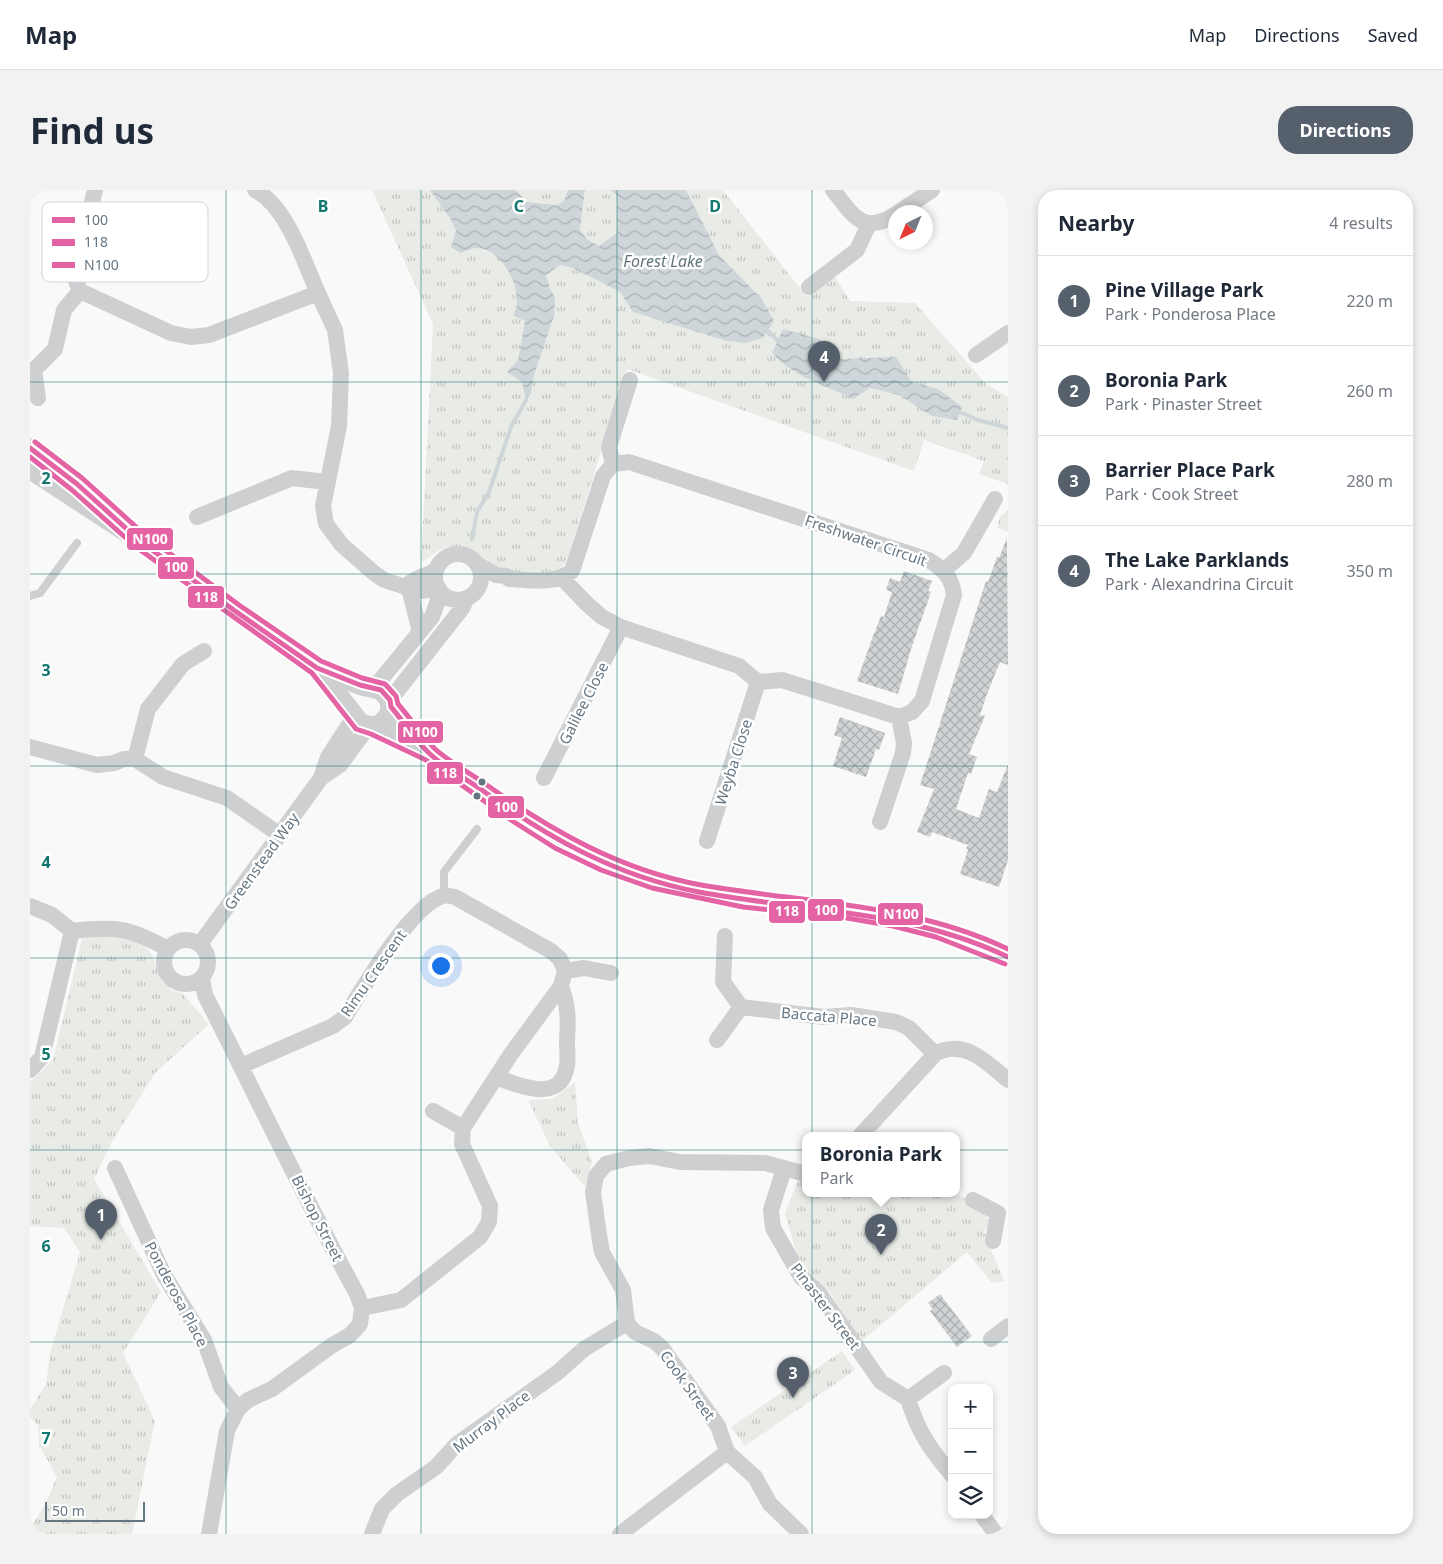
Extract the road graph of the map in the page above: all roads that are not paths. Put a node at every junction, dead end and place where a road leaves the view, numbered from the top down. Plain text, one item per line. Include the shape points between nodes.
1 (255, 190) edge
2 (833, 190) edge
3 (932, 190) edge
4 (910, 205) edge
5 (888, 220) edge
6 (869, 224) junction
7 (77, 282) edge
8 (809, 287) dead end
9 (80, 290) junction
10 (318, 293) junction
11 (1008, 333) edge
12 (976, 355) dead end
13 (32, 370) edge
14 (630, 380) dead end
15 (38, 398) dead end
16 (30, 448) edge
17 (613, 464) junction
18 (30, 468) edge
19 (326, 482) junction
20 (996, 499) dead end
21 (197, 516) dead end
22 (140, 541) junction
23 (78, 543) dead end
24 (478, 564) junction
25 (436, 570) junction
26 (944, 570) junction
27 (562, 578) junction
28 (509, 579) junction
29 (408, 589) junction
30 (440, 591) junction
31 (472, 595) junction
32 (30, 596) edge
33 (622, 627) junction
34 (420, 632) junction
35 (204, 651) dead end
36 (316, 668) junction
37 (758, 682) junction
38 (381, 695) junction
39 (899, 717) junction
40 (362, 720) junction
41 (30, 747) edge
42 (430, 754) junction
43 (135, 759) junction
44 (544, 778) dead end
45 (880, 822) dead end
46 (477, 829) dead end
47 (280, 835) junction
48 (707, 841) dead end
49 (444, 896) junction
50 (30, 906) edge
51 (72, 931) junction
52 (725, 936) dead end
53 (200, 944) junction
54 (168, 949) junction
55 (1008, 956) edge
56 (611, 973) dead end
57 (202, 979) junction
58 (563, 979) junction
59 (741, 1007) junction
60 (717, 1040) dead end
61 (935, 1054) junction
62 (241, 1066) junction
63 (30, 1070) edge
64 (496, 1077) junction
65 (1008, 1080) edge
66 (433, 1111) dead end
67 (463, 1128) junction
68 (864, 1132) edge
69 (115, 1168) dead end
70 (784, 1169) junction
71 (802, 1173) edge
72 (974, 1200) dead end
73 (1003, 1210) edge
74 (993, 1241) dead end
75 (362, 1308) junction
76 (627, 1323) junction
77 (1008, 1326) edge
78 (991, 1339) dead end
79 (944, 1373) dead end
80 (908, 1399) junction
81 (238, 1409) junction
82 (727, 1452) junction
83 (951, 1474) edge
84 (985, 1519) edge
85 (209, 1534) edge
86 (372, 1534) edge
87 (620, 1534) edge
88 (801, 1534) edge
89 (996, 1534) edge

1 - 10 street via 274,205 284,219
2 - 6 street via 856,219
3 - 4 street
5 - 6 street
6 - 8 street via 857,250
7 - 9 street
9 - 10 street via 171,333 191,337 209,334
9 - 13 street via 64,310 55,348
10 - 19 street via 335,330 340,373 339,426
11 - 12 street
13 - 15 street
14 - 17 street via 609,447
16 - 22 street via 77,484
17 - 26 street, Freshwater Circuit via 629,462 929,560
17 - 27 street via 602,476 572,571
18 - 22 street
19 - 21 street via 292,478
19 - 29 street via 323,506 332,535 374,573
20 - 26 street via 964,553
22 - 36 street
23 - 32 lane via 40,593
24 - 25 street via 468,556 455,554 443,560
24 - 28 street
24 - 31 street via 482,578
25 - 29 street via 427,577 408,583
25 - 30 street via 435,580
26 - 39 street, Freshwater Circuit via 952,582 954,596 922,701 912,712
27 - 28 street via 550,581
27 - 33 street via 602,617
28 - 31 street
29 - 30 street
29 - 34 street
30 - 31 street via 452,600
30 - 34 street via 432,617
31 - 38 street
33 - 37 street via 739,666
33 - 44 street, Galilee Close
34 - 38 street
35 - 43 street via 183,664 148,709
36 - 38 street
36 - 40 street
37 - 39 street via 782,680
37 - 48 street, Weyba Close
38 - 40 street via 386,720
38 - 40 street via 355,696
38 - 42 street
39 - 45 street via 904,743
40 - 42 street
40 - 47 street, Greenstead Way via 340,765 321,778
41 - 43 street via 96,765
42 - 55 street via 558,841 637,875 699,892 745,900 895,919 987,946
43 - 47 street via 162,777 227,798
46 - 49 lane via 444,872
47 - 53 street, Greenstead Way
49 - 58 street via 455,896 551,951 560,959
49 - 62 street, Rimu Crescent via 434,900 404,928 344,1017 333,1026
50 - 51 street via 52,915
51 - 54 street via 106,927 139,933
51 - 63 street via 42,1057
52 - 59 street via 723,982
53 - 54 street via 183,940
53 - 57 street via 209,965
54 - 57 street via 164,965 172,979 187,984
56 - 58 street via 584,968
57 - 62 street, Bishop Street via 205,995
58 - 64 street
58 - 64 street via 569,1006 566,1070 560,1083 547,1089 524,1089
59 - 60 street
59 - 61 street, Baccata Place via 824,1017 851,1015 896,1022 909,1028
61 - 65 street via 946,1048 960,1048 977,1056
61 - 68 street
62 - 75 street, Bishop Street
64 - 67 street
66 - 67 street
67 - 75 street via 462,1144 490,1206 489,1222 480,1236 401,1300
69 - 81 street, Ponderosa Place via 164,1275 204,1340 221,1388
70 - 71 street
70 - 76 street via 766,1163 680,1162 649,1156 606,1164 596,1176 593,1192 602,1252 623,1290
70 - 80 street, Pinaster Street via 771,1210 773,1228 801,1277 819,1293 881,1382
72 - 73 street
73 - 74 street
75 - 81 street via 360,1324 350,1335
76 - 82 street, Cook Street via 635,1332 662,1348 718,1426
76 - 86 street, Murray Place via 584,1350 558,1373 457,1444 436,1467 397,1494 382,1509
77 - 78 street
79 - 80 street
80 - 83 street via 916,1425
81 - 85 street via 227,1431
82 - 87 street
82 - 88 street, Cook Street via 755,1477 770,1504
84 - 89 street

